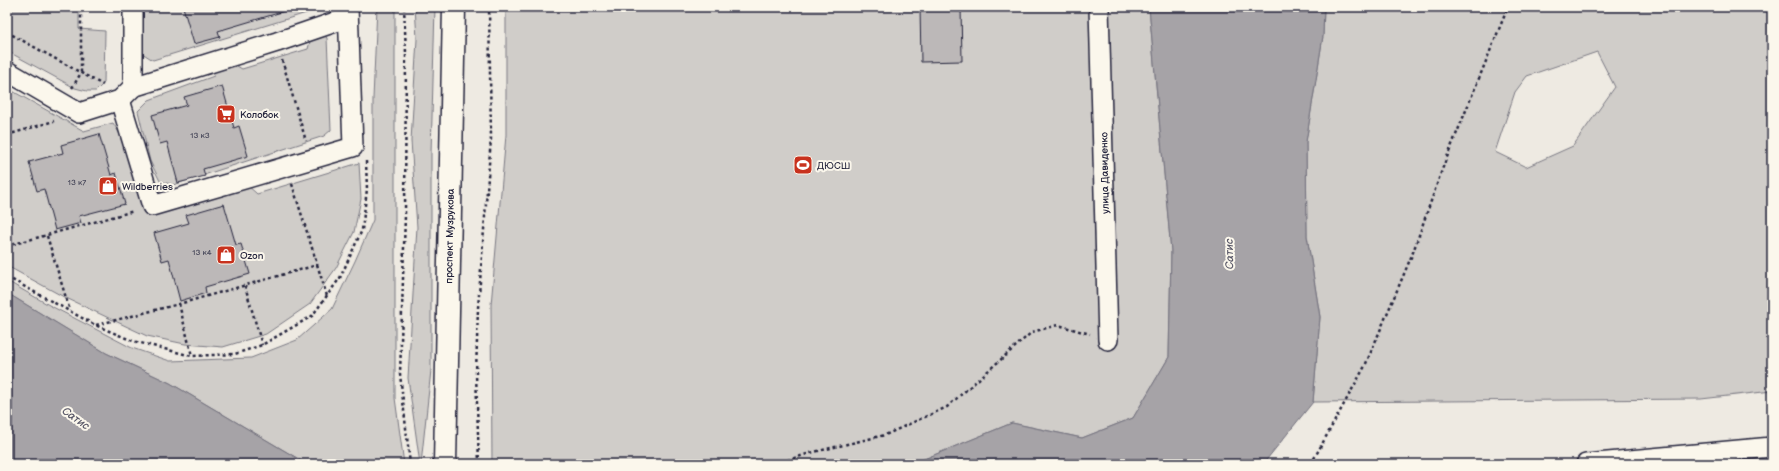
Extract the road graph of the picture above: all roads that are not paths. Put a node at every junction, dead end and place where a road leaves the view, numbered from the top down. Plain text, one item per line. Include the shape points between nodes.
1 (132, 7) edge
2 (454, 7) edge
3 (1099, 7) edge
4 (348, 12) edge
5 (7, 71) edge
6 (125, 95) junction
7 (1108, 340) road end
8 (1772, 447) edge
9 (445, 464) edge
10 (1586, 464) edge

1 - 6 street
2 - 9 main road, проспект Музрукова
3 - 7 street, улица Давиденко
4 - 6 street via 277,42
4 - 6 street via 353,147 152,206
5 - 6 street via 71,108
8 - 10 street

